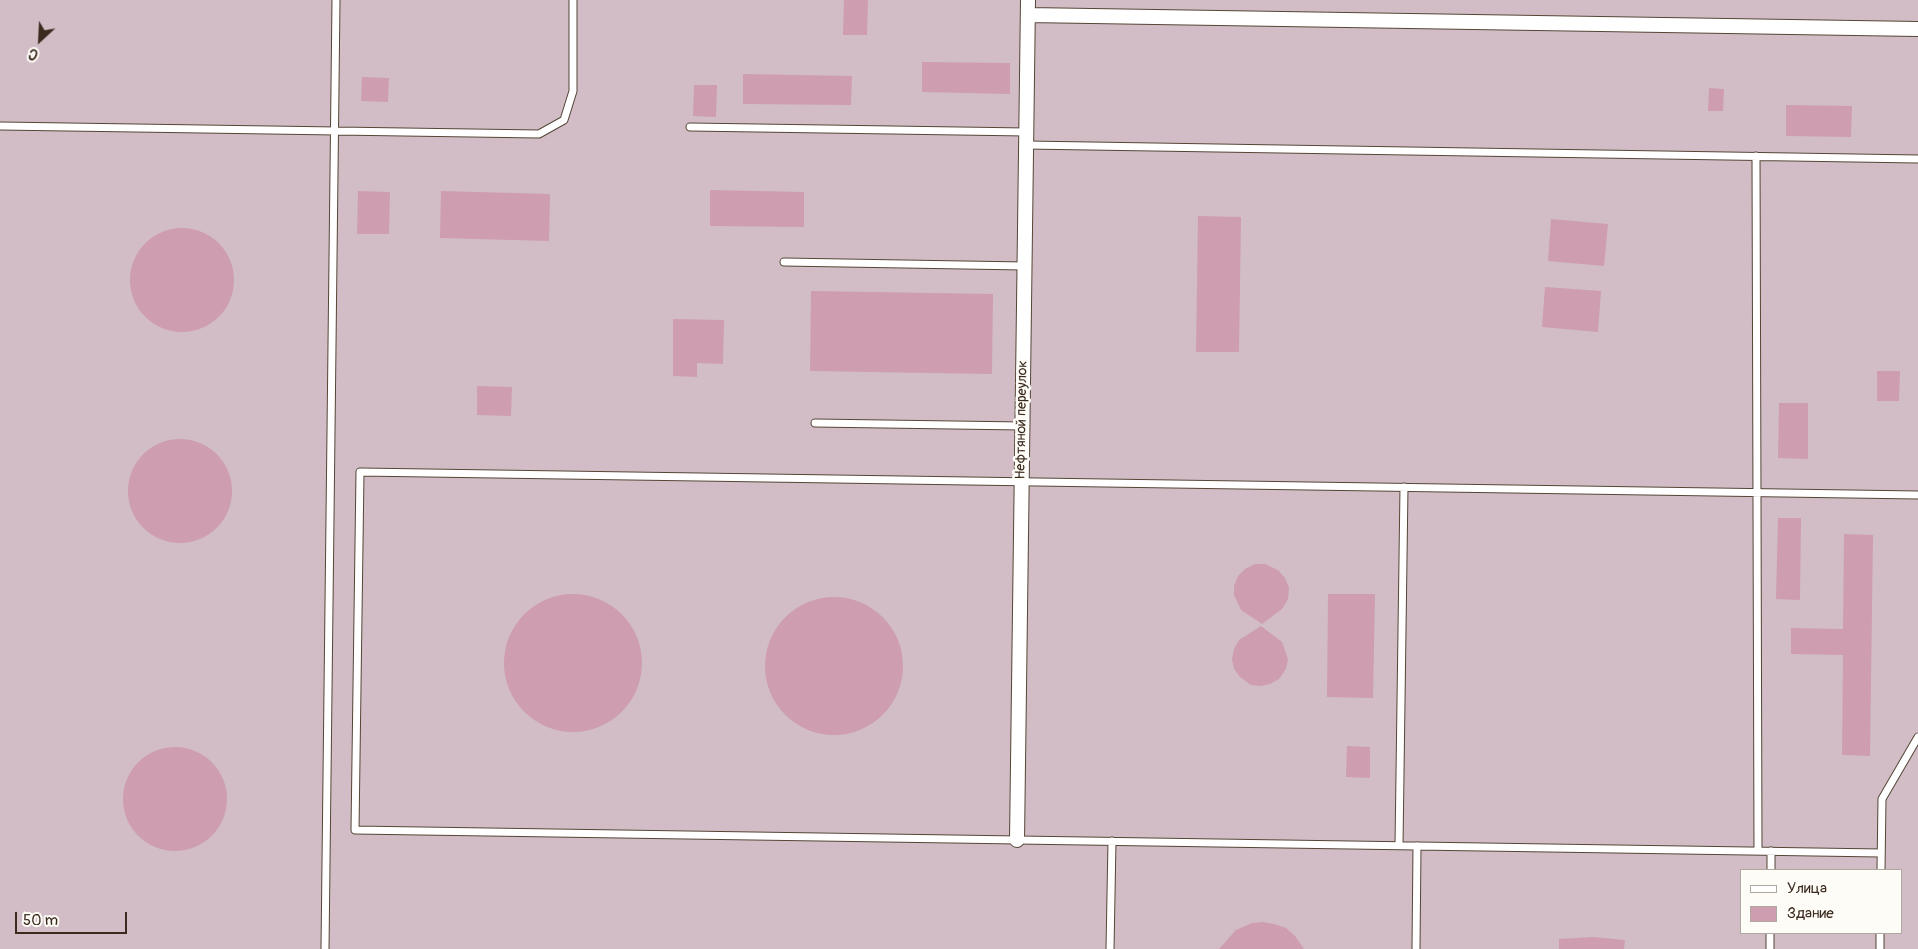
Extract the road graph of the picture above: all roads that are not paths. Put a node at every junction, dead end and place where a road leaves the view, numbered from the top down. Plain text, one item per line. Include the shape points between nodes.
1 (336, 0) edge
2 (573, 0) edge
3 (1028, 0) edge
4 (1028, 15) junction
5 (1918, 29) edge
6 (0, 126) edge
7 (690, 127) dead end
8 (335, 131) junction
9 (1026, 139) junction
10 (1756, 156) junction
11 (1918, 159) edge
12 (784, 262) dead end
13 (1024, 266) junction
14 (815, 423) dead end
15 (1022, 426) junction
16 (1021, 482) junction
17 (1404, 487) junction
18 (1757, 492) junction
19 (1918, 495) edge
20 (1918, 737) edge
21 (1017, 840) junction
22 (1112, 841) junction
23 (1399, 846) junction
24 (1417, 846) junction
25 (1758, 851) junction
26 (1771, 851) junction
27 (1881, 853) junction
28 (1771, 869) edge
29 (1881, 869) edge
30 (1770, 934) edge
31 (1880, 934) edge
32 (325, 949) edge
33 (1110, 949) edge
34 (1416, 949) edge
35 (1770, 949) edge
36 (1880, 949) edge

1 - 8 lane
2 - 8 lane via 573,91 564,120 539,134
3 - 4 street, Нефтяной переулок
4 - 5 street
4 - 9 street, Нефтяной переулок
6 - 8 lane
7 - 9 lane
8 - 32 lane
9 - 10 lane
9 - 13 street, Нефтяной переулок
10 - 11 lane
10 - 18 lane
12 - 13 lane
13 - 15 street, Нефтяной переулок
14 - 15 lane
15 - 16 street, Нефтяной переулок
16 - 17 lane
16 - 21 street, Нефтяной переулок
16 - 21 lane via 360,472 355,830
17 - 18 lane
17 - 23 lane
18 - 19 lane
18 - 25 lane
20 - 27 lane via 1882,799
21 - 22 lane
22 - 23 lane
22 - 33 lane
23 - 24 lane
24 - 25 lane
24 - 34 lane
25 - 26 lane
26 - 27 lane
26 - 28 lane
27 - 29 lane
30 - 35 lane
31 - 36 lane

